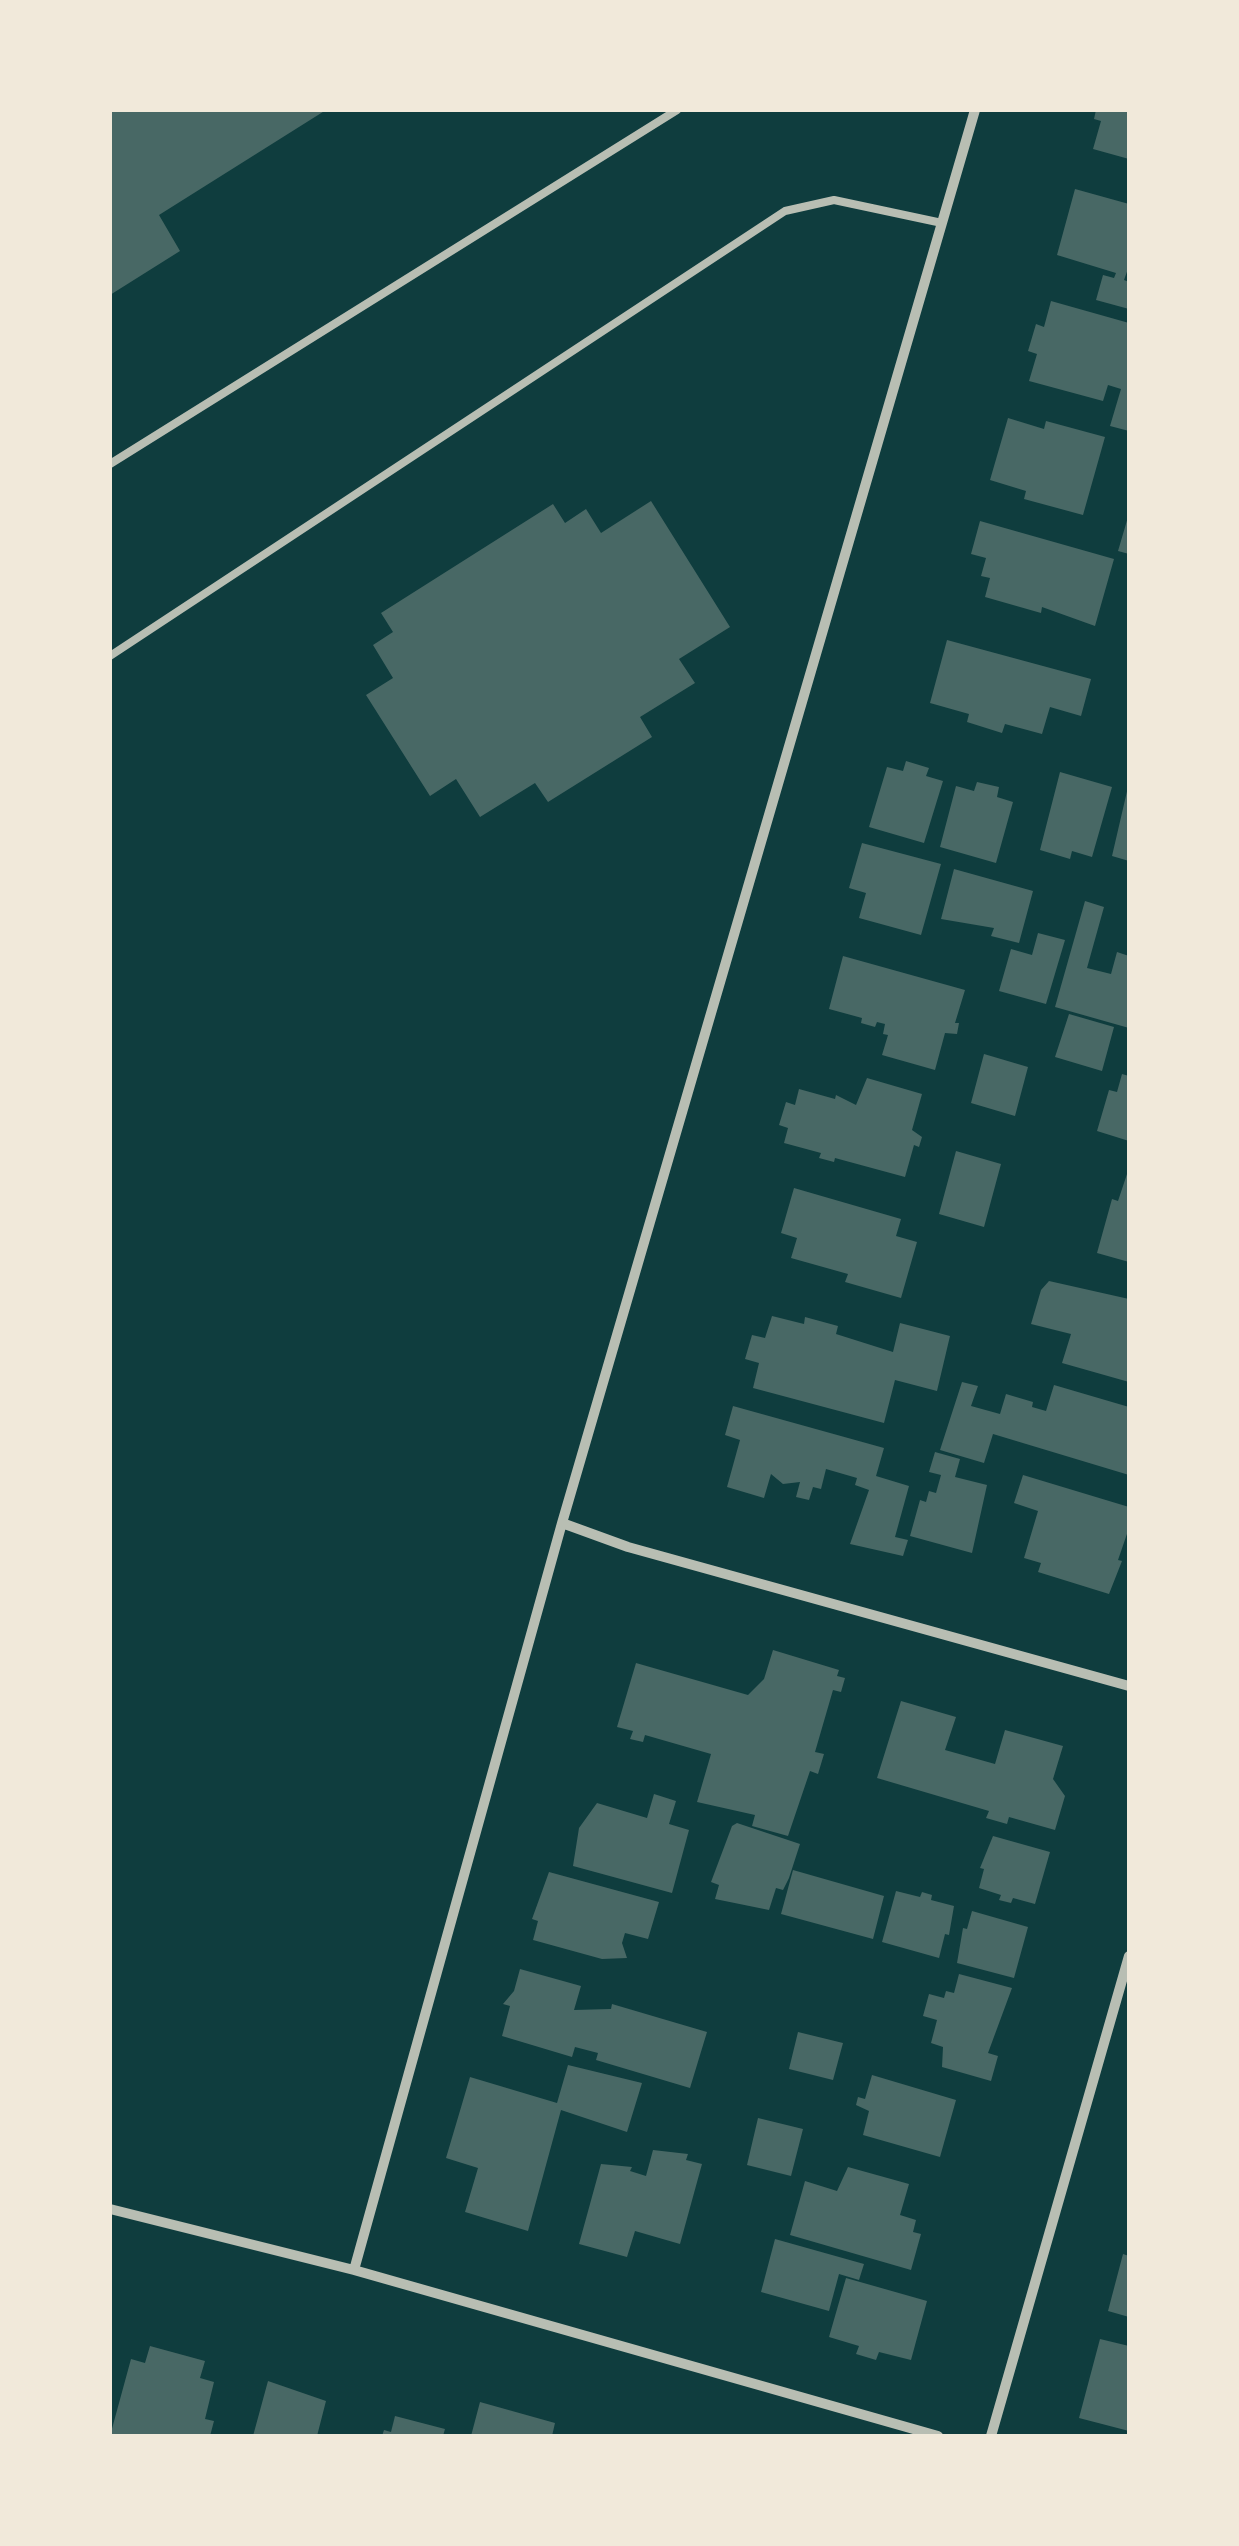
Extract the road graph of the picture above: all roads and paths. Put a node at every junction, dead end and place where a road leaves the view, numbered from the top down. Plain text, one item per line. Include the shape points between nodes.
1 (677, 110) edge
2 (975, 110) edge
3 (942, 222) junction
4 (110, 464) edge
5 (110, 656) edge
6 (562, 1523) junction
7 (1129, 1686) edge
8 (1129, 1956) edge
9 (110, 2209) edge
10 (354, 2270) junction
11 (938, 2436) edge
12 (992, 2436) edge

1 - 4 lane
2 - 3 street
3 - 5 lane via 834,200 785,211
3 - 6 street
6 - 7 street
6 - 10 street
8 - 12 street
9 - 10 street
10 - 11 street

